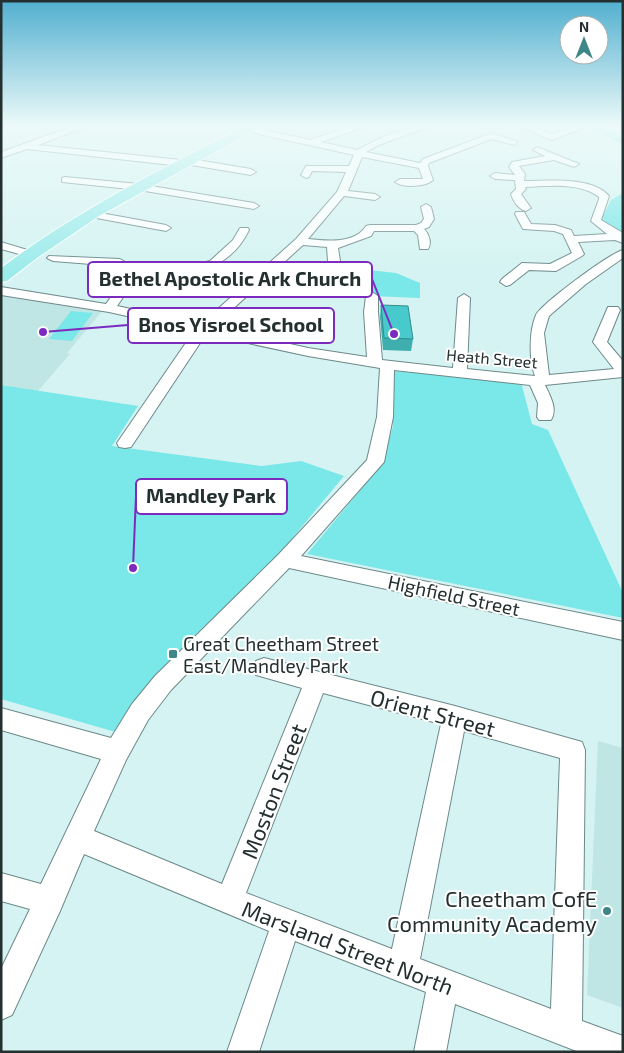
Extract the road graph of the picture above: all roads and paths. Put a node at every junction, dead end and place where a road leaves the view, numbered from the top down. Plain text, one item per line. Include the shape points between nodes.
1 (161, 174) edge
2 (349, 174) edge
3 (426, 174) edge
4 (520, 174) edge
5 (495, 176) dead end
6 (65, 180) dead end
7 (519, 181) junction
8 (400, 182) dead end
9 (137, 187) junction
10 (342, 194) junction
11 (375, 197) dead end
12 (254, 206) dead end
13 (426, 207) dead end
14 (523, 211) joint
15 (90, 214) junction
16 (166, 228) dead end
17 (418, 228) junction
18 (244, 230) dead end
19 (621, 237) edge
20 (572, 239) junction
21 (300, 241) junction
22 (1, 245) edge
23 (332, 245) junction
24 (424, 248) dead end
25 (623, 253) edge
26 (30, 254) junction
27 (53, 258) dead end
28 (552, 268) junction
29 (134, 273) junction
30 (330, 273) dead end
31 (1, 277) edge
32 (582, 281) junction
33 (506, 282) dead end
34 (1, 291) edge
35 (372, 296) dead end
36 (464, 298) dead end
37 (109, 308) junction
38 (613, 310) dead end
39 (203, 329) junction
40 (381, 364) junction
41 (460, 372) junction
42 (623, 372) edge
43 (540, 381) junction
44 (545, 417) dead end
45 (125, 443) dead end
46 (285, 560) junction
47 (623, 631) edge
48 (264, 668) dead end
49 (316, 681) junction
50 (455, 717) junction
51 (1, 719) edge
52 (573, 750) joint
53 (117, 752) junction
54 (77, 838) junction
55 (1, 887) edge
56 (50, 901) junction
57 (229, 902) junction
58 (286, 923) junction
59 (403, 968) junction
60 (444, 984) junction
61 (1, 1004) edge
62 (566, 1031) junction
63 (243, 1052) edge
64 (430, 1052) edge
65 (621, 1052) edge

1 - 9 main road
2 - 10 street
3 - 8 street via 428,180 425,182
4 - 7 street
5 - 7 street
6 - 9 street
7 - 14 street via 521,189 516,194
7 - 19 street via 578,186 601,193 605,200 596,218
9 - 12 street
9 - 15 main road
10 - 11 street
10 - 21 street
13 - 17 street via 429,220
14 - 20 street via 528,227 563,230
15 - 16 street
15 - 26 main road
17 - 23 street via 371,223 366,234
17 - 24 street via 423,234
18 - 29 street via 238,242 214,263 190,270
19 - 20 street
20 - 28 street via 578,254
21 - 23 street
21 - 39 street
22 - 26 street
23 - 30 street via 334,261
25 - 32 street
26 - 31 main road
27 - 29 street via 120,263
28 - 32 street
28 - 33 street via 522,264
29 - 37 street
32 - 43 street via 543,314 537,333
34 - 37 street, Heath Street
35 - 40 street via 371,312
36 - 41 street
37 - 39 street, Heath Street
38 - 42 street via 600,342
39 - 40 street, Heath Street
39 - 45 street
40 - 41 street, Heath Street
40 - 46 street via 385,417 375,462
41 - 43 street, Heath Street
42 - 43 street, Heath Street
43 - 44 street via 546,403
46 - 47 street, Highfield Street
46 - 53 street via 163,683 140,712
48 - 49 street, Orient Street
49 - 50 street, Orient Street
49 - 57 street, Moston Street
50 - 52 street, Orient Street
50 - 59 street
51 - 53 street
52 - 62 street
53 - 54 street
54 - 56 street
54 - 57 street, Marsland Street North
55 - 56 street
56 - 61 street
57 - 58 street, Marsland Street North
58 - 59 street, Marsland Street North
58 - 63 street
59 - 60 street, Marsland Street North
60 - 62 street, Marsland Street North
60 - 64 street
62 - 65 street, Marsland Street North

